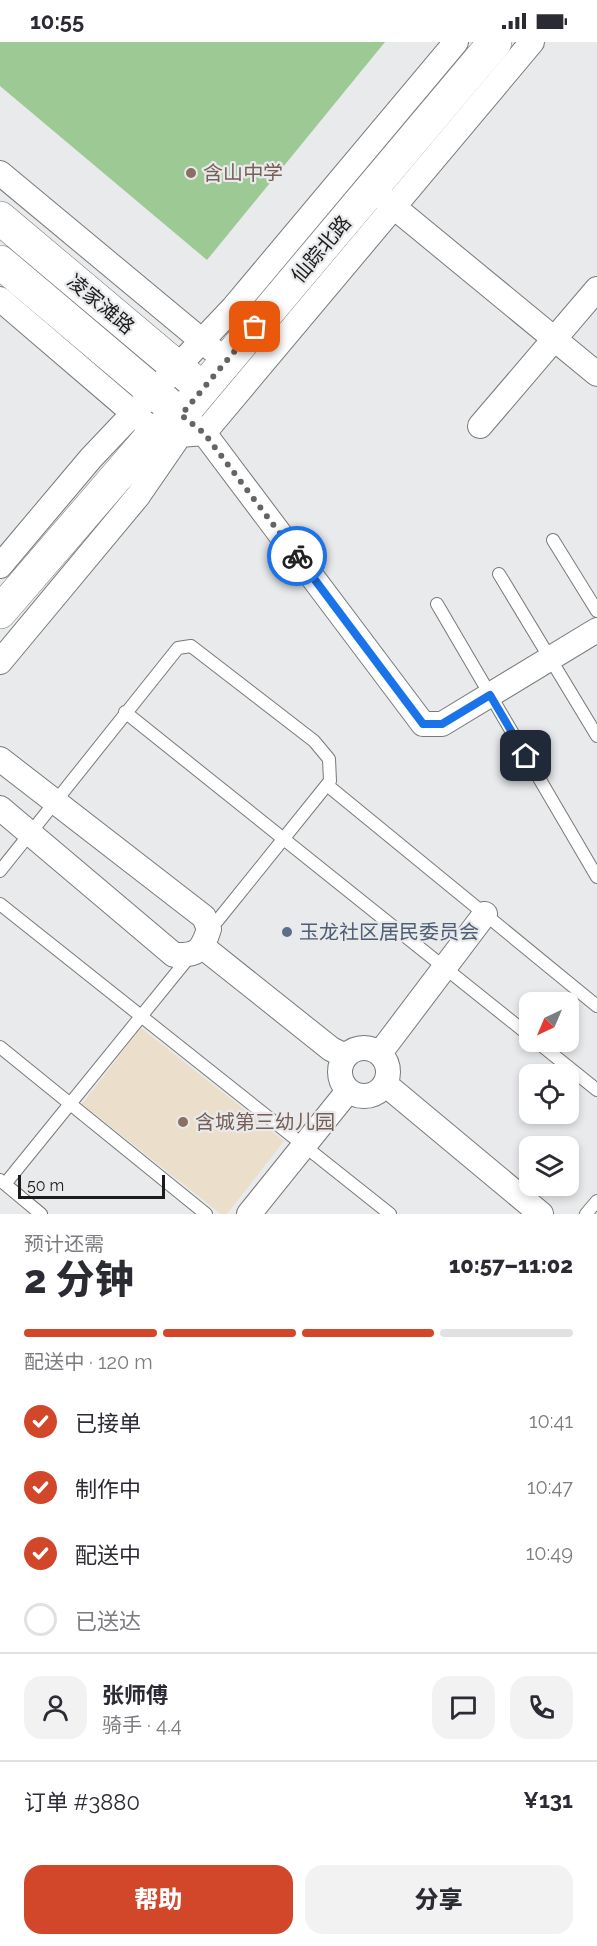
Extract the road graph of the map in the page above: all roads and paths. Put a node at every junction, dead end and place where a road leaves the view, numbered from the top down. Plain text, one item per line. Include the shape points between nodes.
1 (456, 42) edge
2 (495, 42) edge
3 (532, 42) edge
4 (0, 173) edge
5 (382, 198) junction
6 (0, 218) edge
7 (0, 262) edge
8 (597, 289) edge
9 (0, 299) edge
10 (555, 338) junction
11 (202, 341) junction
12 (226, 361) junction
13 (177, 368) junction
14 (597, 374) edge
15 (202, 389) junction
16 (166, 422) junction
17 (480, 426) dead end
18 (553, 540) dead end
19 (0, 566) edge
20 (499, 574) dead end
21 (437, 604) dead end
22 (597, 611) edge
23 (0, 612) edge
24 (597, 630) edge
25 (550, 659) junction
26 (0, 662) edge
27 (490, 695) junction
28 (125, 712) junction
29 (597, 736) edge
30 (0, 759) edge
31 (327, 785) junction
32 (54, 801) junction
33 (0, 808) edge
34 (30, 834) junction
35 (284, 839) junction
36 (0, 871) edge
37 (597, 877) edge
38 (0, 904) edge
39 (485, 914) junction
40 (200, 944) junction
41 (445, 968) junction
42 (597, 1006) edge
43 (141, 1016) junction
44 (519, 1027) edge
45 (0, 1047) edge
46 (550, 1052) edge
47 (380, 1053) junction
48 (345, 1056) junction
49 (385, 1084) junction
50 (597, 1090) edge
51 (348, 1091) junction
52 (70, 1104) junction
53 (304, 1145) junction
54 (3, 1182) edge
55 (597, 1201) edge
56 (40, 1214) edge
57 (206, 1214) edge
58 (249, 1214) edge
59 (390, 1214) edge
60 (541, 1214) edge
61 (586, 1214) edge

1 - 11 street
2 - 5 main road, 仙踪北路
3 - 5 street
4 - 11 street
5 - 10 street
5 - 12 main road, 仙踪北路
5 - 16 street
6 - 13 main road, 凌家滩路
7 - 16 main road, 凌家滩路
8 - 10 street
9 - 16 street
10 - 14 street
10 - 17 street
11 - 12 street
11 - 13 street
12 - 15 main road, 仙踪北路
13 - 15 main road, 凌家滩路
13 - 16 street
15 - 16 main road, 仙踪北路
16 - 19 street via 91,458
16 - 23 main road, 仙踪北路
16 - 26 street via 138,496
16 - 27 street via 423,724 442,724
18 - 22 lane
20 - 25 lane
21 - 27 lane
24 - 25 street
25 - 27 street
25 - 29 lane
27 - 37 lane
28 - 31 lane via 178,648 191,646 314,741 329,759
28 - 32 lane
28 - 35 lane
30 - 32 street
31 - 35 lane
31 - 39 lane
32 - 34 lane
32 - 40 street via 204,917
33 - 34 street
34 - 36 lane
34 - 40 street via 174,955
35 - 40 lane
35 - 41 lane
38 - 43 lane
39 - 41 street
39 - 42 lane
40 - 43 lane
40 - 48 street via 331,1049
41 - 44 lane
41 - 47 street
43 - 52 lane
43 - 53 lane
45 - 52 lane
46 - 50 lane
47 - 48 street via 366,1048
47 - 49 street via 388,1068
48 - 51 street via 340,1070
49 - 51 street via 380,1091 364,1096
49 - 60 street
51 - 53 street
52 - 54 lane
52 - 57 lane
53 - 58 street
53 - 59 lane
54 - 56 lane
55 - 61 lane

